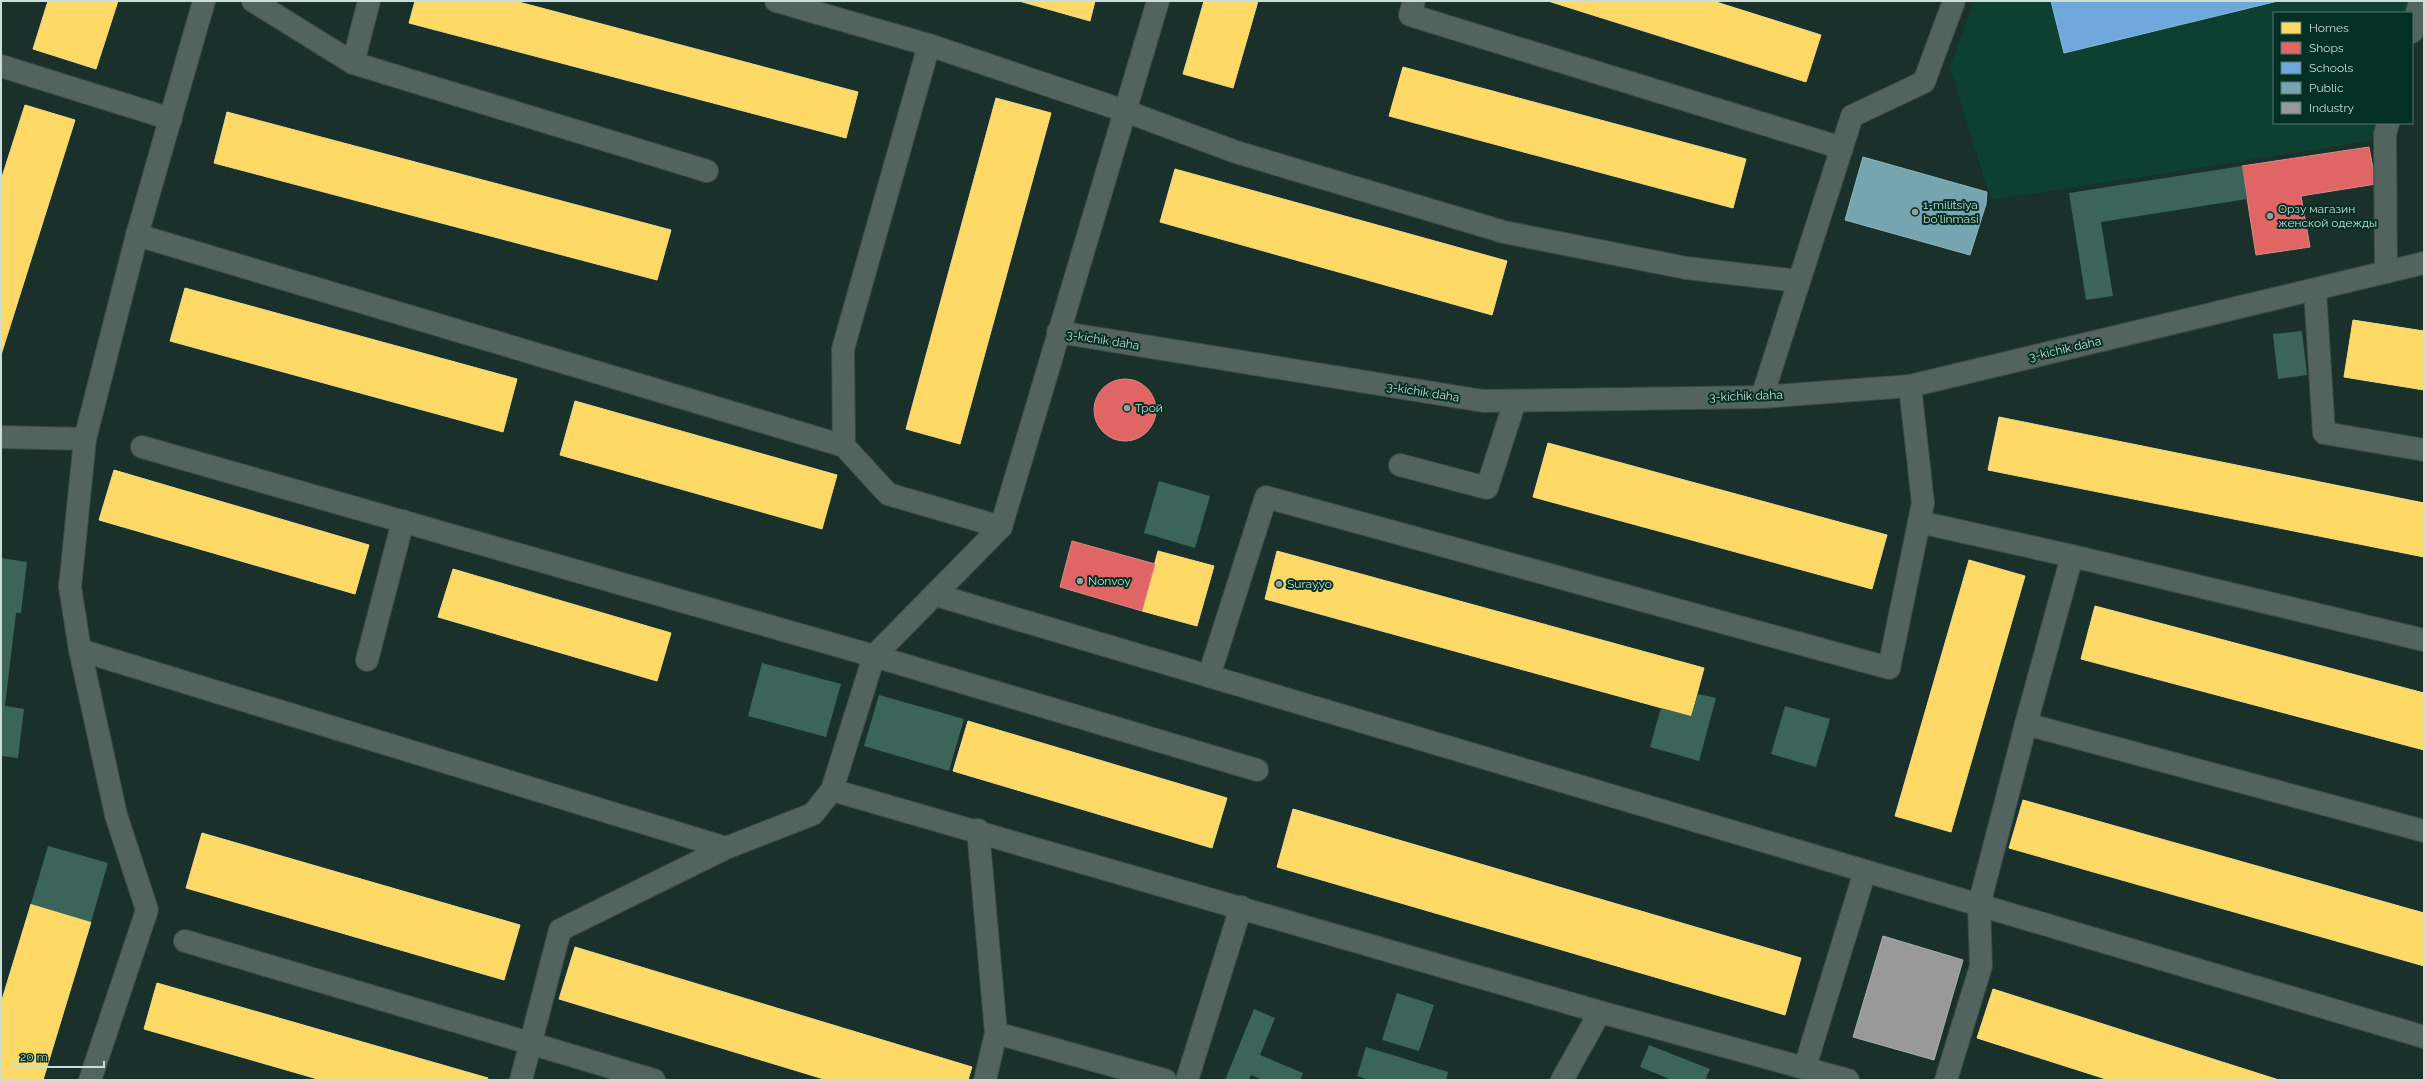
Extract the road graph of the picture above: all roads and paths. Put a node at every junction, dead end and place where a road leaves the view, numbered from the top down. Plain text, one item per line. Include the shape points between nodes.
1 (204, 1) edge
2 (253, 1) edge
3 (368, 1) edge
4 (776, 1) edge
5 (1158, 1) edge
6 (1414, 1) edge
7 (1954, 1) edge
8 (2420, 1) edge
9 (2413, 28) edge
10 (929, 45) junction
11 (353, 63) junction
12 (1, 66) edge
13 (1125, 111) junction
14 (171, 119) junction
15 (2388, 124) edge
16 (1842, 148) junction
17 (707, 171) dead end
18 (137, 235) junction
19 (2424, 263) edge
20 (2386, 272) junction
21 (1799, 281) junction
22 (2315, 290) junction
23 (1058, 332) junction
24 (1910, 386) junction
25 (1762, 397) junction
26 (1515, 401) junction
27 (1, 436) edge
28 (86, 440) junction
29 (844, 446) junction
30 (142, 447) dead end
31 (2424, 450) edge
32 (1400, 465) dead end
33 (403, 521) junction
34 (1919, 522) junction
35 (1001, 527) junction
36 (2072, 556) junction
37 (936, 595) junction
38 (2424, 640) edge
39 (80, 650) junction
40 (874, 656) junction
41 (367, 660) dead end
42 (1209, 676) junction
43 (2026, 724) junction
44 (1257, 770) dead end
45 (832, 790) junction
46 (978, 830) junction
47 (2424, 831) edge
48 (726, 848) junction
49 (1865, 871) junction
50 (1979, 905) junction
51 (1241, 907) junction
52 (185, 941) dead end
53 (1600, 1012) junction
54 (996, 1033) junction
55 (2424, 1037) edge
56 (531, 1044) junction
57 (1805, 1067) junction
58 (90, 1080) edge
59 (521, 1080) edge
60 (654, 1080) edge
61 (984, 1080) edge
62 (1165, 1080) edge
63 (1187, 1080) edge
64 (1562, 1080) edge
65 (1848, 1080) edge
66 (1946, 1080) edge

1 - 14 street
2 - 11 street
3 - 11 street
4 - 10 street
5 - 13 street
6 - 16 street via 1410,15
7 - 16 street via 1924,82 1852,116
8 - 9 street
10 - 13 street
10 - 29 street via 843,349
11 - 17 street
12 - 14 street
13 - 21 street via 1236,152 1504,232 1686,268
13 - 23 street
14 - 18 street
15 - 20 street via 2385,134
16 - 21 street
18 - 28 street
18 - 29 street
19 - 20 street, 3-kichik daha
20 - 22 street, 3-kichik daha
21 - 25 street
22 - 24 street, 3-kichik daha
22 - 31 street via 2324,433
23 - 26 street, 3-kichik daha via 1483,401
23 - 35 street
24 - 25 street, 3-kichik daha
24 - 34 street via 1923,503
25 - 26 street, 3-kichik daha
26 - 32 street via 1487,488
27 - 28 street
28 - 39 street via 70,587
29 - 35 street via 888,494
30 - 33 street
33 - 40 street
33 - 41 street
34 - 36 street
34 - 42 street via 1889,668 1266,497
35 - 37 street
36 - 38 street
36 - 43 street
37 - 40 street
37 - 42 street
39 - 48 street
39 - 58 street via 116,814 147,910
40 - 44 street
40 - 45 street
42 - 49 street
43 - 47 street
43 - 50 street
45 - 46 street
45 - 48 street via 813,814
46 - 51 street
46 - 54 street
48 - 56 street via 560,930
49 - 50 street
49 - 57 street
50 - 55 street
50 - 66 street via 1981,966
51 - 53 street
51 - 63 street
52 - 56 street
53 - 57 street
53 - 64 street
54 - 61 street
54 - 62 street
56 - 59 street
56 - 60 street
57 - 65 street

